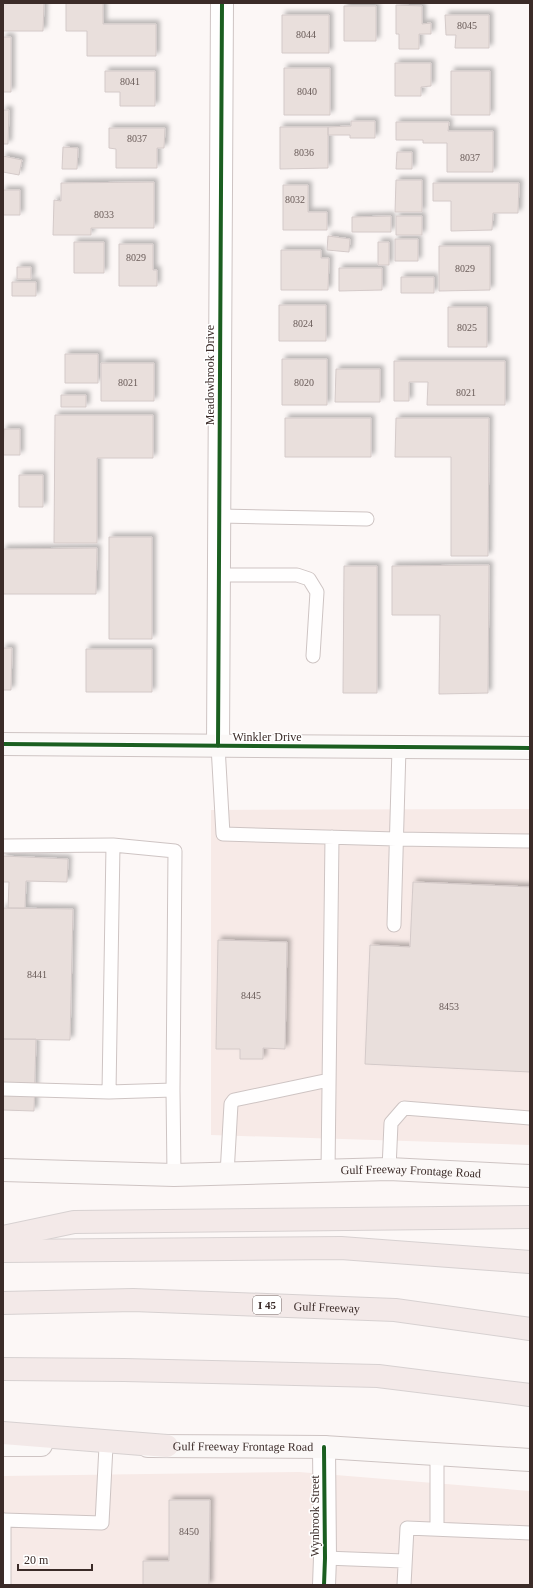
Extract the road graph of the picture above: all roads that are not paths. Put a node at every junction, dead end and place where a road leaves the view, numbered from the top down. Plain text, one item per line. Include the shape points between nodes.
1 (222, 3) edge
2 (220, 516) junction
3 (367, 519) dead end
4 (219, 575) junction
5 (313, 656) dead end
6 (3, 744) edge
7 (218, 746) junction
8 (399, 748) junction
9 (530, 748) edge
10 (332, 837) junction
11 (396, 839) junction
12 (530, 841) edge
13 (3, 846) edge
14 (113, 846) junction
15 (394, 925) dead end
16 (329, 1080) junction
17 (3, 1089) edge
18 (173, 1090) junction
19 (109, 1092) junction
20 (530, 1118) edge
21 (389, 1169) junction
22 (3, 1170) edge
23 (328, 1171) junction
24 (227, 1174) junction
25 (174, 1175) junction
26 (530, 1176) edge
27 (530, 1217) edge
28 (3, 1237) edge
29 (3, 1251) edge
30 (530, 1262) edge
31 (3, 1303) edge
32 (530, 1329) edge
33 (3, 1369) edge
34 (530, 1395) edge
35 (3, 1433) edge
36 (3, 1445) edge
37 (106, 1446) junction
38 (167, 1446) junction
39 (324, 1447) junction
40 (437, 1454) junction
41 (530, 1460) edge
42 (4, 1520) edge
43 (438, 1529) junction
44 (530, 1533) edge
45 (325, 1558) junction
46 (404, 1561) junction
47 (4, 1585) edge
48 (324, 1585) edge
49 (404, 1585) edge

1 - 2 street, Meadowbrook Drive
2 - 3 lane
2 - 4 street, Meadowbrook Drive
4 - 5 lane via 298,575 309,579 317,592
4 - 7 street, Meadowbrook Drive
6 - 7 main road, Winkler Drive
7 - 8 main road, Winkler Drive
7 - 10 lane via 223,834
8 - 9 main road, Winkler Drive
8 - 11 lane
10 - 11 lane
10 - 16 lane
11 - 12 lane
11 - 15 lane
13 - 14 lane
14 - 18 lane via 175,851
14 - 19 lane
16 - 23 lane
16 - 24 lane via 234,1100 231,1104
17 - 19 lane
18 - 19 lane
18 - 25 lane
20 - 21 lane via 404,1108 391,1123
21 - 23 main road, Gulf Freeway Frontage Road
21 - 26 main road, Gulf Freeway Frontage Road
22 - 25 main road, Gulf Freeway Frontage Road
23 - 24 main road, Gulf Freeway Frontage Road
24 - 25 main road, Gulf Freeway Frontage Road
27 - 28 highway via 74,1222
29 - 30 highway via 341,1248
31 - 32 highway, Gulf Freeway / I 45 via 133,1300 395,1310
33 - 34 highway via 378,1376
35 - 38 highway
36 - 37 main road, Gulf Freeway Frontage Road
37 - 38 main road, Gulf Freeway Frontage Road
37 - 42 lane via 102,1524
38 - 39 main road, Gulf Freeway Frontage Road
39 - 40 main road, Gulf Freeway Frontage Road
39 - 45 street, Wynbrook Street
40 - 41 main road, Gulf Freeway Frontage Road
40 - 43 lane
42 - 47 lane
43 - 44 lane
43 - 46 lane via 407,1528
45 - 46 lane
45 - 48 street, Wynbrook Street
46 - 49 lane

